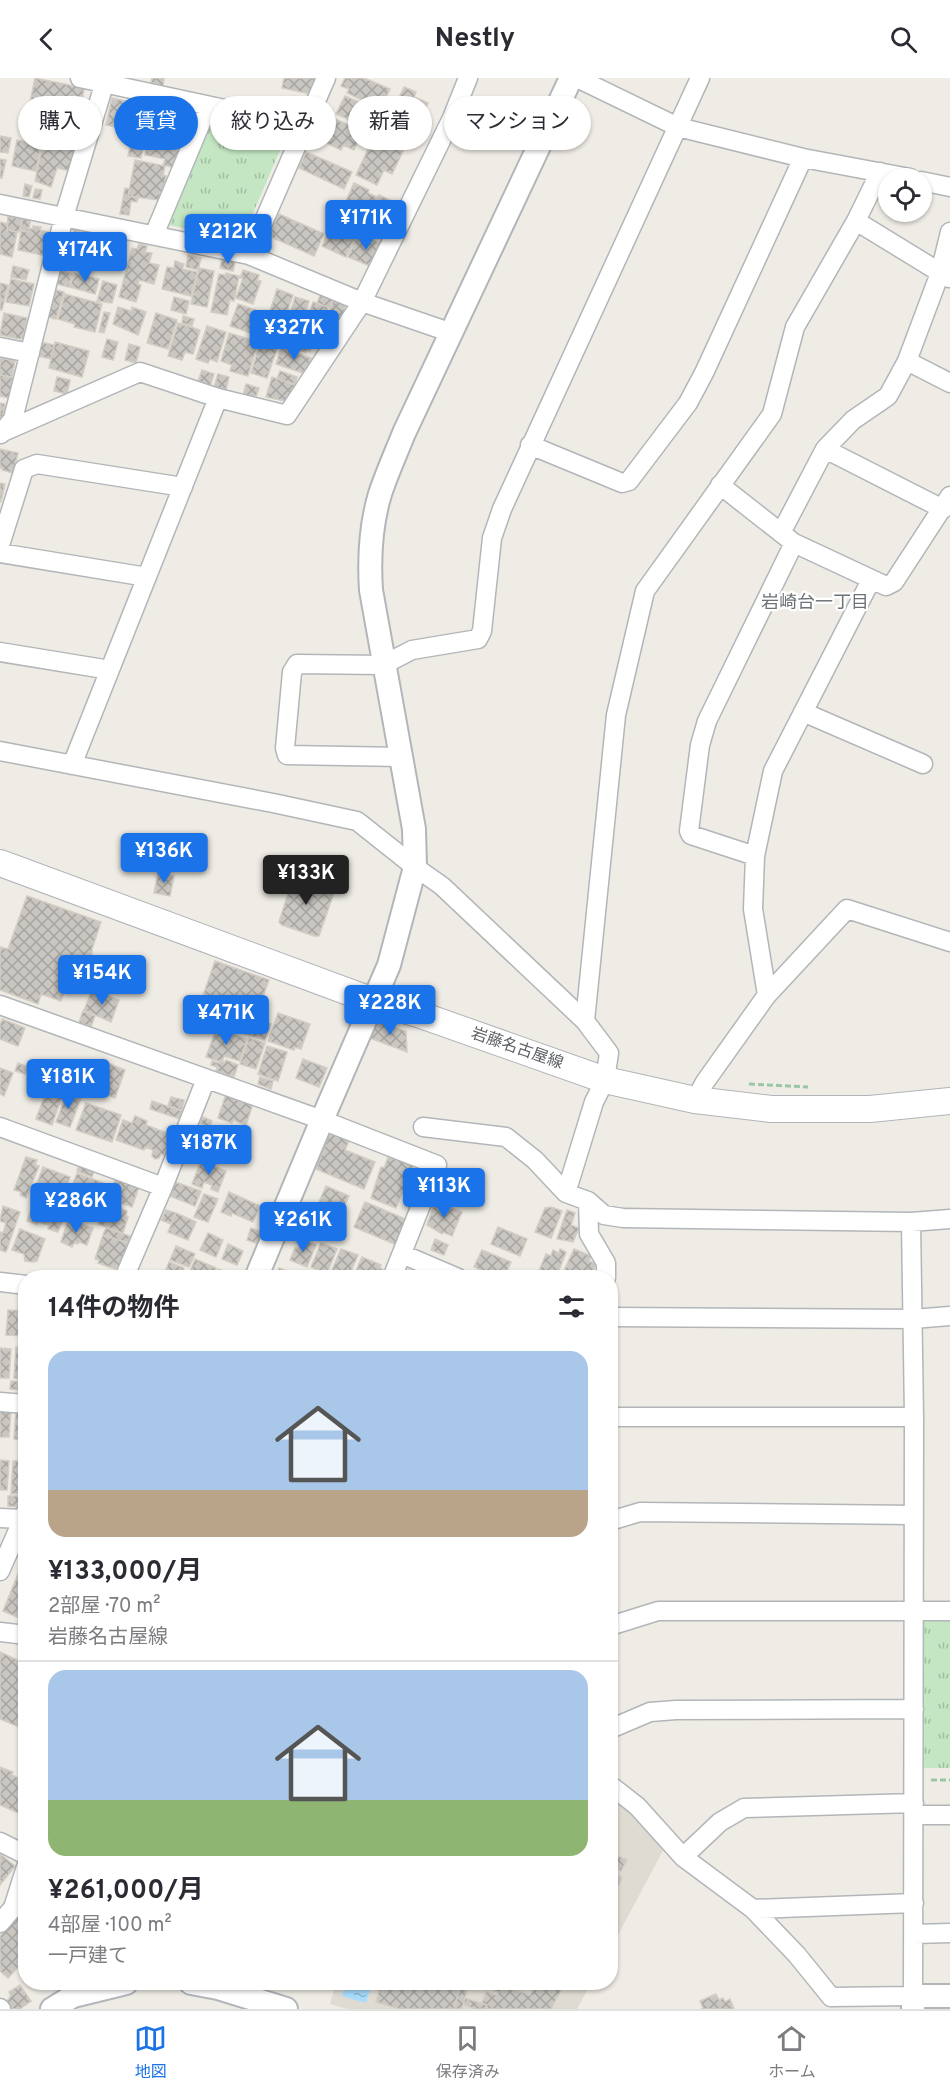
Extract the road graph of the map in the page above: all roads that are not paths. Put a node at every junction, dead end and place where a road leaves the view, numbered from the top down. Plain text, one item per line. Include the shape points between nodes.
1 (80, 78) edge
2 (326, 78) edge
3 (468, 78) edge
4 (571, 78) edge
5 (577, 78) edge
6 (700, 78) edge
7 (105, 81) edge
8 (318, 96) edge
9 (208, 106) joint
10 (678, 127) junction
11 (294, 150) edge
12 (803, 158) junction
13 (878, 172) edge
14 (878, 176) edge
15 (932, 183) edge
16 (950, 187) edge
17 (0, 204) edge
18 (64, 217) junction
19 (856, 221) junction
20 (950, 232) edge
21 (154, 235) junction
22 (249, 255) junction
23 (945, 275) edge
24 (363, 302) junction
25 (452, 333) junction
26 (0, 347) edge
27 (30, 353) junction
28 (907, 361) junction
29 (950, 383) edge
30 (218, 398) junction
31 (1, 434) edge
32 (530, 445) junction
33 (825, 449) junction
34 (720, 485) junction
35 (183, 487) junction
36 (946, 503) edge
37 (788, 538) junction
38 (0, 545) edge
39 (0, 553) edge
40 (147, 577) junction
41 (871, 580) junction
42 (0, 652) edge
43 (383, 665) junction
44 (110, 670) junction
45 (802, 712) junction
46 (0, 751) edge
47 (402, 756) junction
48 (923, 764) dead end
49 (72, 765) junction
50 (755, 856) junction
51 (0, 863) edge
52 (416, 867) junction
53 (950, 942) edge
54 (767, 995) junction
55 (373, 1001) junction
56 (0, 1005) edge
57 (585, 1021) junction
58 (206, 1079) junction
59 (605, 1080) junction
60 (696, 1100) junction
61 (950, 1101) edge
62 (321, 1120) junction
63 (0, 1127) edge
64 (423, 1127) dead end
65 (164, 1187) junction
66 (566, 1193) junction
67 (588, 1201) junction
68 (950, 1219) edge
69 (911, 1222) junction
70 (402, 1254) junction
71 (128, 1270) edge
72 (259, 1270) edge
73 (395, 1270) edge
74 (439, 1270) edge
75 (606, 1270) edge
76 (0, 1282) edge
77 (18, 1284) edge
78 (618, 1315) edge
79 (950, 1316) edge
80 (913, 1319) junction
81 (0, 1402) edge
82 (18, 1403) edge
83 (618, 1416) edge
84 (914, 1417) junction
85 (914, 1515) junction
86 (18, 1516) edge
87 (0, 1518) edge
88 (618, 1519) edge
89 (18, 1529) edge
90 (0, 1571) edge
91 (914, 1611) junction
92 (950, 1611) edge
93 (618, 1624) edge
94 (0, 1632) edge
95 (18, 1634) edge
96 (914, 1708) junction
97 (618, 1726) edge
98 (618, 1791) edge
99 (914, 1809) junction
100 (950, 1815) edge
101 (0, 1842) edge
102 (18, 1851) edge
103 (683, 1857) junction
104 (18, 1892) edge
105 (914, 1903) junction
106 (753, 1909) junction
107 (0, 1923) edge
108 (950, 1933) edge
109 (914, 1934) junction
110 (113, 1990) edge
111 (224, 1990) edge
112 (950, 1996) edge
113 (94, 2000) edge
114 (913, 2002) edge
115 (52, 2009) edge
116 (286, 2009) edge

1 - 7 street
2 - 8 street
3 - 24 street
4 - 25 street
5 - 10 street
6 - 10 street
7 - 9 street
7 - 18 street
9 - 21 street
10 - 12 street
10 - 32 street
11 - 22 street
12 - 13 street
12 - 32 street via 688,403 629,482 622,483
14 - 19 street
15 - 16 street
17 - 18 street
18 - 21 street
18 - 27 street
19 - 23 street
19 - 34 street via 795,327 772,414
20 - 23 street
21 - 22 street
22 - 24 street
23 - 28 street
24 - 25 street
24 - 30 street via 287,415
25 - 43 street via 404,433 373,522 371,590
26 - 27 street
27 - 31 street via 13,419
28 - 29 street
28 - 33 street via 888,396 853,420
30 - 31 street via 140,372
30 - 35 street
32 - 43 street via 492,538 478,639 412,650
33 - 36 street
33 - 37 street
34 - 37 street
34 - 57 street via 645,591 616,714
35 - 38 street via 37,464 24,469
35 - 40 street
36 - 41 street via 894,582 886,586
37 - 41 street
37 - 50 street via 707,721 700,745 689,831 691,835
39 - 40 street
40 - 44 street
41 - 45 street
42 - 44 street
43 - 47 street
43 - 47 street via 297,664 292,672 285,748 287,755
44 - 49 street
45 - 48 street
45 - 50 street via 773,771
46 - 49 street
47 - 52 street
49 - 52 street via 357,821
50 - 54 street via 753,909
51 - 55 main road, 岩藤名古屋線
52 - 55 street via 389,965
52 - 57 street via 442,885
53 - 54 street via 847,909
54 - 60 street
55 - 59 main road, 岩藤名古屋線
55 - 62 street
56 - 58 street
57 - 59 street via 609,1053
58 - 62 street
58 - 65 street
59 - 60 main road, 岩藤名古屋線
59 - 66 street via 594,1102
60 - 61 main road, 岩藤名古屋線 via 771,1109 870,1108
62 - 70 street via 438,1165
62 - 72 street
63 - 65 street
64 - 66 street via 506,1137
65 - 71 street
66 - 67 street
67 - 69 street via 604,1215 623,1218
67 - 75 street via 589,1234
68 - 69 street
69 - 80 street
70 - 73 street
70 - 74 street
76 - 77 street
78 - 80 street
79 - 80 street
80 - 84 street
81 - 82 street
83 - 84 street
84 - 85 street
85 - 88 street via 640,1512
85 - 91 street
86 - 87 street
89 - 90 street
91 - 92 street
91 - 93 street via 658,1611
91 - 96 street
94 - 95 street
96 - 97 street via 676,1710 650,1712
96 - 99 street
98 - 103 street via 637,1806
99 - 100 street
99 - 103 street via 744,1808 720,1822
99 - 105 street
101 - 102 street
103 - 106 street
104 - 107 street via 13,1908
105 - 106 street
105 - 109 street
106 - 114 street via 831,1997
108 - 109 street
109 - 114 street
110 - 113 street
111 - 116 street
112 - 114 street
113 - 115 street via 73,1996

